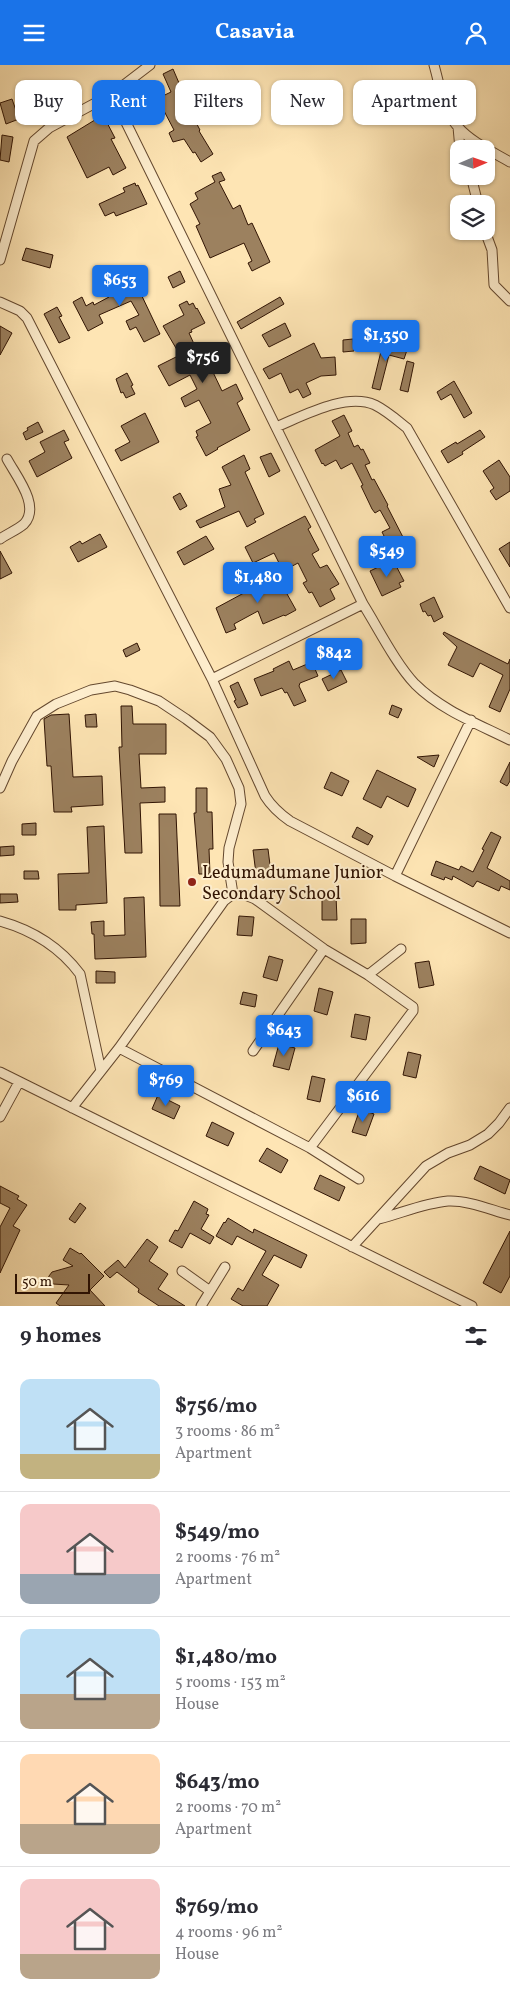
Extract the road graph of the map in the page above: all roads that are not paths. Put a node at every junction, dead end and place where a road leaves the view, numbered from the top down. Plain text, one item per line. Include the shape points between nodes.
1 (150, 65) edge
2 (434, 65) edge
3 (130, 80) edge
4 (92, 105) edge
5 (127, 125) edge
6 (458, 127) junction
7 (459, 140) edge
8 (510, 162) edge
9 (3, 239) edge
10 (488, 240) edge
11 (0, 260) edge
12 (510, 301) edge
13 (0, 302) edge
14 (276, 427) junction
15 (8, 459) dead end
16 (0, 539) edge
17 (363, 604) junction
18 (510, 608) edge
19 (212, 679) junction
20 (471, 720) junction
21 (510, 741) edge
22 (0, 788) edge
23 (395, 876) junction
24 (233, 893) junction
25 (0, 921) edge
26 (510, 933) edge
27 (324, 949) junction
28 (401, 949) dead end
29 (368, 975) junction
30 (119, 1048) junction
31 (253, 1051) dead end
32 (101, 1071) junction
33 (0, 1072) edge
34 (19, 1082) junction
35 (72, 1108) junction
36 (510, 1108) edge
37 (0, 1117) edge
38 (310, 1148) junction
39 (359, 1179) dead end
40 (510, 1215) edge
41 (379, 1219) junction
42 (352, 1247) junction
43 (225, 1267) dead end
44 (182, 1271) dead end
45 (210, 1291) junction
46 (201, 1306) edge
47 (472, 1306) edge

1 - 3 street
2 - 6 street via 444,102
4 - 9 street via 49,128 34,141
5 - 14 street
6 - 7 street
6 - 8 street
9 - 11 street
10 - 12 street via 494,285
13 - 19 street via 27,318
14 - 17 street
14 - 18 street via 332,405 358,401 390,414 407,428
15 - 16 street via 28,498 30,511 24,523
17 - 19 street
17 - 20 street via 415,683 446,708
19 - 23 street via 272,806 290,821
20 - 21 street
20 - 23 street
22 - 24 street via 37,716 56,704 91,690 115,686 159,701 210,737 226,759 239,788 241,805 228,862
23 - 26 street
24 - 27 street via 255,899
24 - 30 street via 224,901
25 - 32 street via 51,944 80,974
27 - 29 street
27 - 31 street
28 - 29 street
29 - 38 street via 411,1005 413,1011
30 - 32 street
30 - 38 street
32 - 35 street
33 - 34 street
34 - 35 street
34 - 37 street
35 - 42 street
36 - 41 street via 488,1134 426,1166
38 - 39 street
40 - 41 street via 450,1201
41 - 42 street
42 - 47 street
43 - 45 street
44 - 45 street
45 - 46 street

